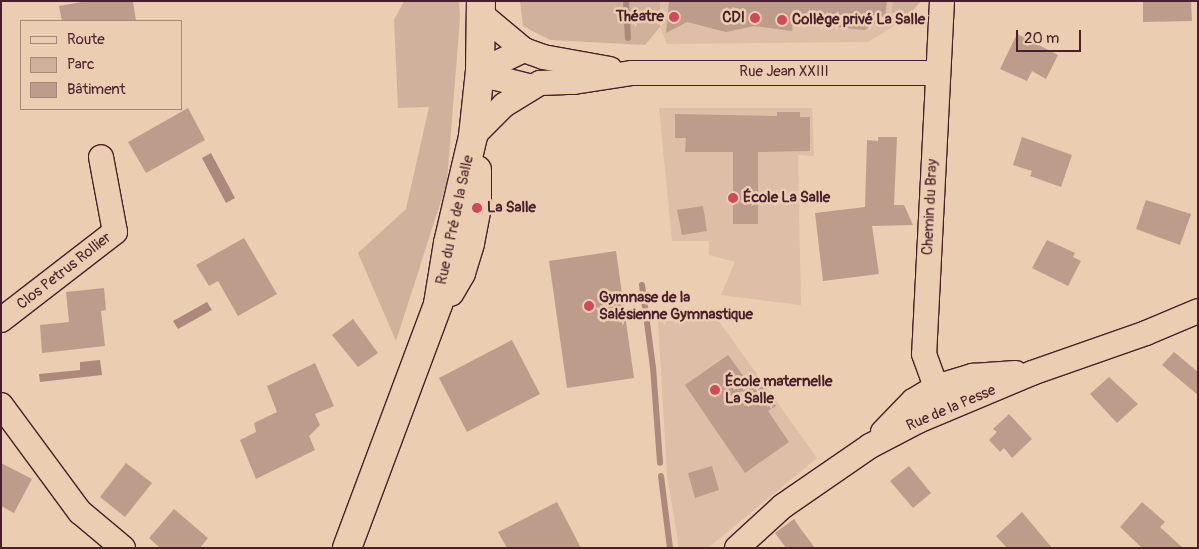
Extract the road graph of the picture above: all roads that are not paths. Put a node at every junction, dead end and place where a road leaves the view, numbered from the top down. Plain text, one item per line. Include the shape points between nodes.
1 (942, 1) edge
2 (482, 8) edge
3 (524, 50) junction
4 (480, 71) junction
5 (632, 72) junction
6 (936, 73) junction
7 (531, 86) junction
8 (473, 136) junction
9 (102, 157) dead end
10 (1198, 311) edge
11 (1, 320) edge
12 (1032, 373) junction
13 (936, 386) junction
14 (1, 405) edge
15 (944, 409) junction
16 (391, 437) junction
17 (870, 446) junction
18 (123, 548) edge
19 (347, 548) edge
20 (366, 548) edge
21 (738, 548) edge

1 - 6 street, Chemin du Bray
2 - 3 street, Rue Jean XXIII
2 - 4 main road, Rue du Pré de la Salle
3 - 4 street
3 - 5 street, Rue Jean XXIII via 575,64
4 - 7 street, Rue Jean XXIII
4 - 8 main road, Rue du Pré de la Salle
5 - 6 street, Rue Jean XXIII
5 - 7 street, Rue Jean XXIII
6 - 13 street, Chemin du Bray via 924,354
7 - 8 street, Rue Jean XXIII
8 - 16 main road, Rue du Pré de la Salle via 448,243 438,304
9 - 11 street, Clos Petrus Rollier via 115,232
10 - 12 street, Rue de la Pesse
12 - 13 street, Rue de la Pesse via 972,376
12 - 15 street, Rue de la Pesse
13 - 15 street, Chemin du Bray
13 - 17 street, Rue de la Pesse via 913,401
14 - 18 street via 80,512
15 - 17 street, Rue de la Pesse
16 - 19 main road, Rue du Pré de la Salle
16 - 20 main road, Rue du Pré de la Salle via 383,492
17 - 21 street, Rue de la Pesse via 783,506

